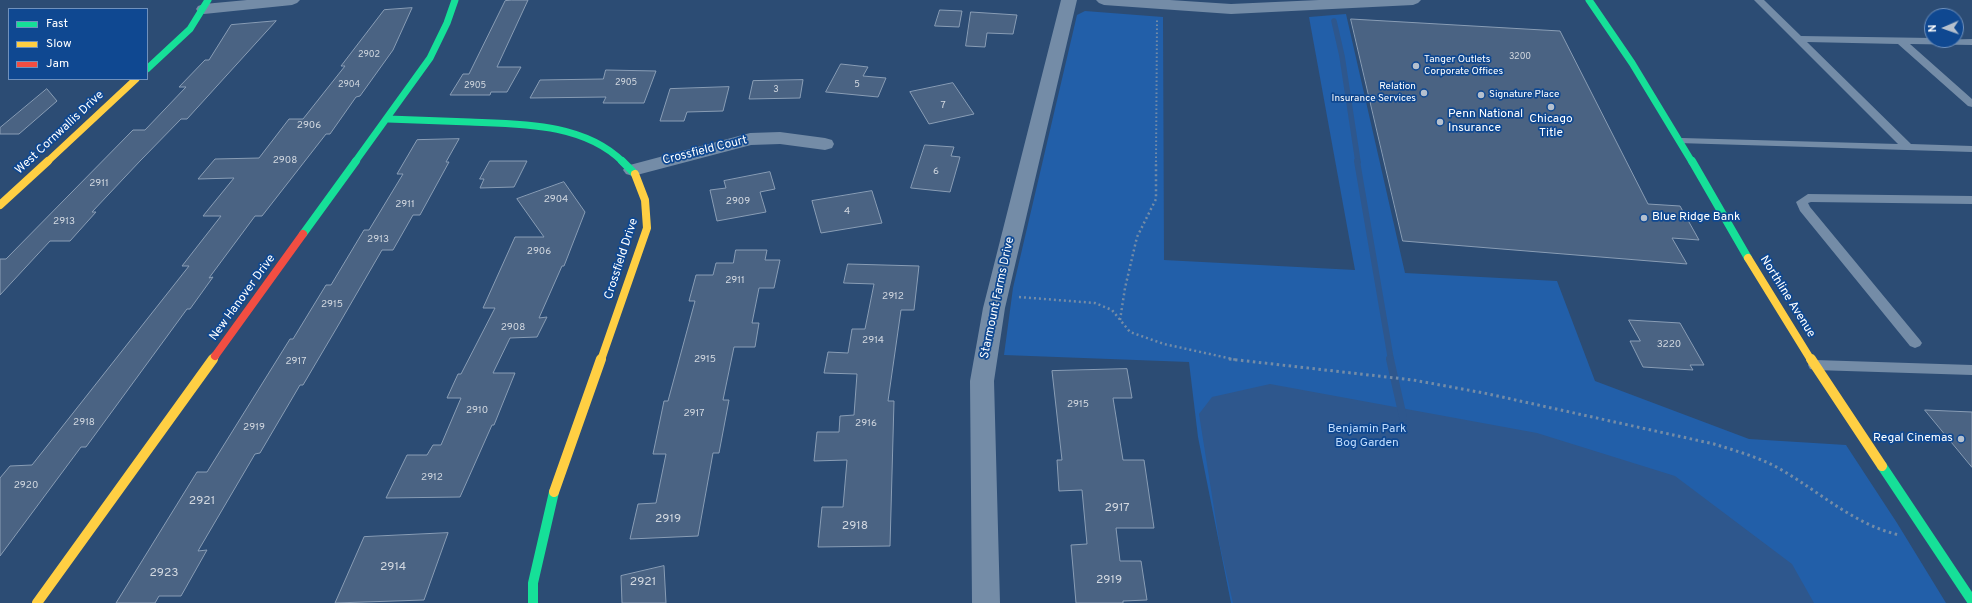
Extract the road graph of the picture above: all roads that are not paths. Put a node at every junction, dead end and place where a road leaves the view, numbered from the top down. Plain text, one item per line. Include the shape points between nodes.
1 (292, 0) edge
2 (455, 0) edge
3 (1069, 0) edge
4 (1104, 0) edge
5 (1413, 0) edge
6 (1589, 0) edge
7 (1759, 0) edge
8 (1387, 1) edge
9 (206, 4) edge
10 (1798, 39) junction
11 (1900, 40) junction
12 (1972, 42) edge
13 (148, 68) edge
14 (135, 80) edge
15 (1972, 104) edge
16 (388, 119) junction
17 (1682, 141) junction
18 (825, 144) dead end
19 (1908, 147) junction
20 (1972, 149) edge
21 (634, 170) junction
22 (1972, 200) edge
23 (0, 205) edge
24 (1915, 344) dead end
25 (1815, 365) junction
26 (1972, 370) edge
27 (1972, 601) edge
28 (37, 603) edge
29 (533, 603) edge
30 (986, 603) edge

1 - 9 street
2 - 16 street, New Hanover Drive via 430,58
3 - 30 street, Starmount Farms Drive via 997,294 982,381
4 - 8 street via 1231,8
5 - 8 street
6 - 17 street, Northline Avenue via 1614,33
7 - 10 lane
9 - 13 street via 186,32
10 - 11 lane
10 - 19 lane
11 - 12 lane
11 - 15 lane
14 - 23 street, West Cornwallis Drive
16 - 21 street, Crossfield Drive via 522,124 557,129 588,139 616,155
16 - 28 street, New Hanover Drive
17 - 19 lane
17 - 25 street, Northline Avenue via 1769,294
18 - 21 street, Crossfield Court via 780,138 750,139
19 - 20 lane
21 - 29 street, Crossfield Drive via 648,208 647,228 553,495 533,583
22 - 24 lane via 1808,198 1802,202 1804,208
25 - 26 lane
25 - 27 street, Northline Avenue

